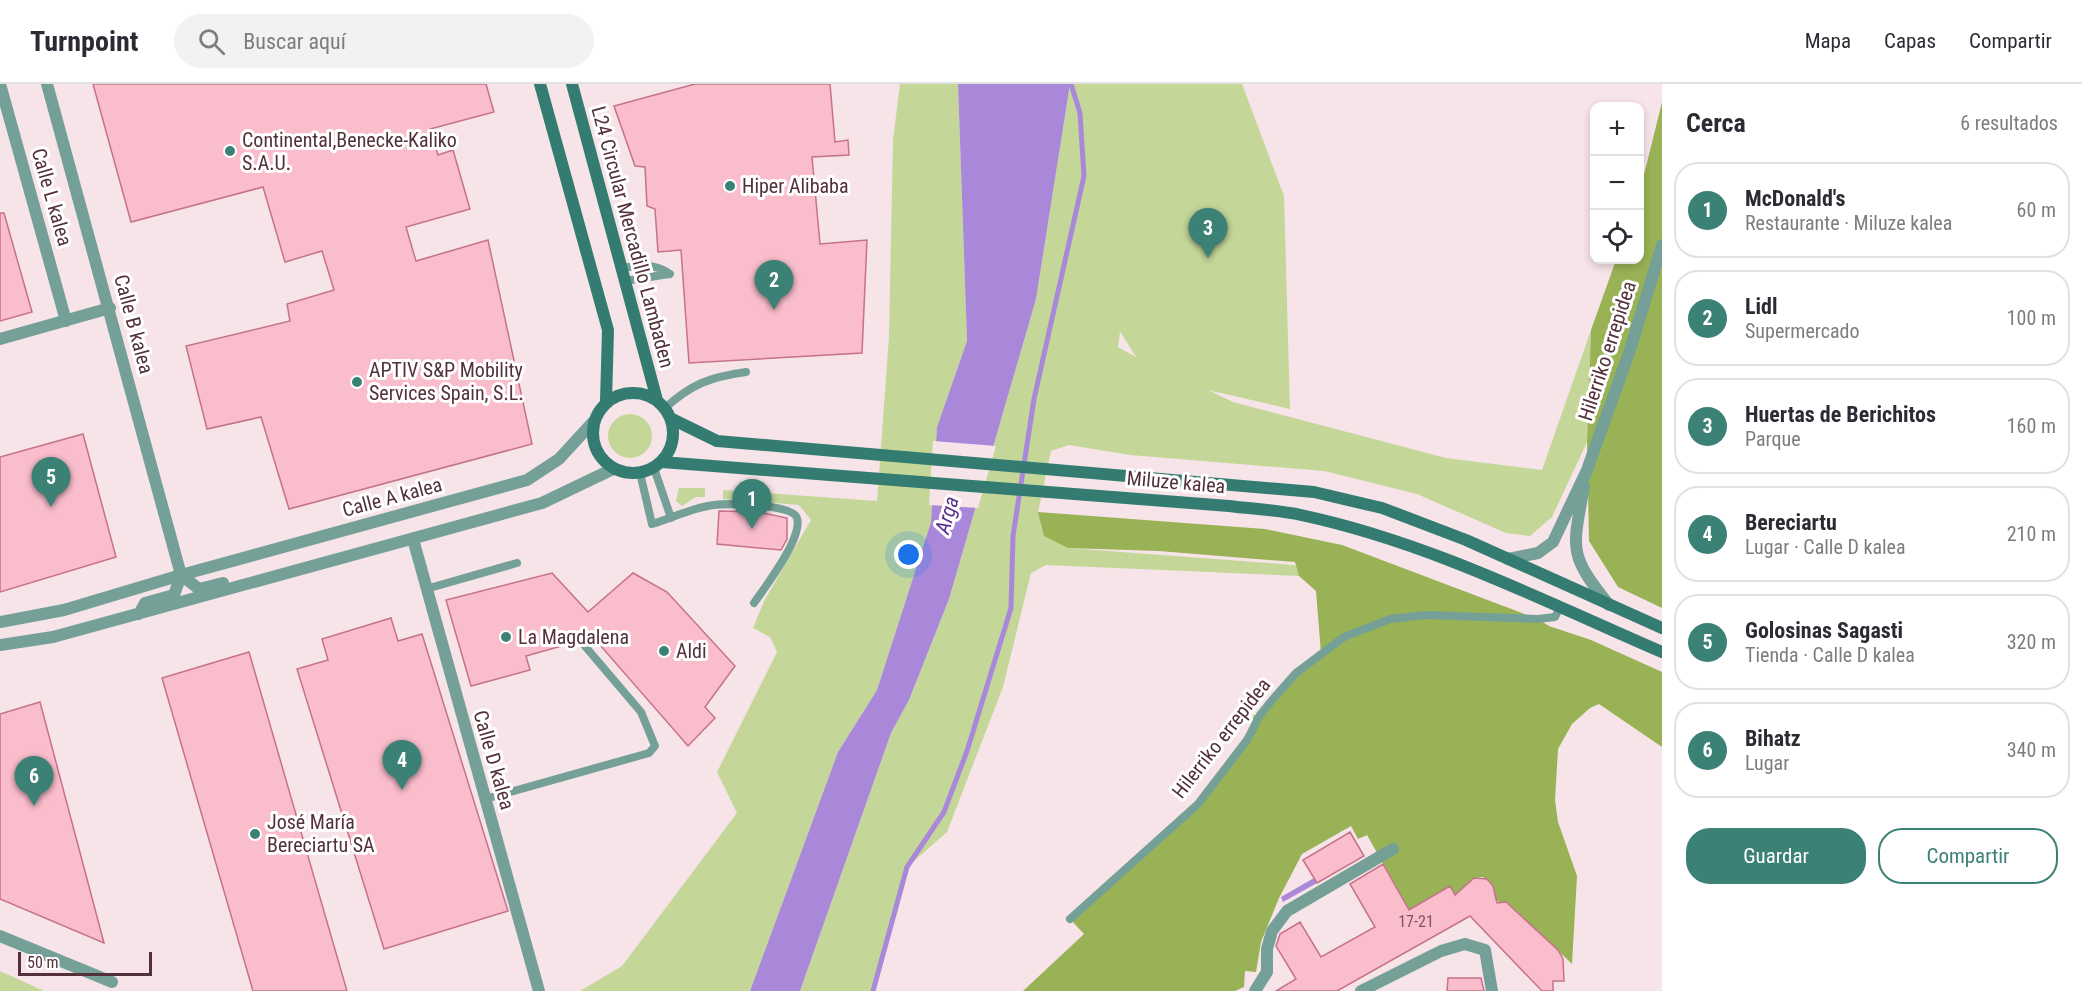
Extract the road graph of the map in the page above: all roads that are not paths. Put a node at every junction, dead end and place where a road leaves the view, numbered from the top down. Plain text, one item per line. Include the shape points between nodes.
1 (0, 84) edge
2 (47, 84) edge
3 (540, 84) edge
4 (572, 84) edge
5 (1662, 244) edge
6 (622, 268) junction
7 (625, 281) junction
8 (110, 308) junction
9 (66, 321) junction
10 (0, 339) edge
11 (746, 372) dead end
12 (606, 401) junction
13 (664, 409) junction
14 (593, 422) junction
15 (658, 465) junction
16 (613, 469) junction
17 (1587, 470) junction
18 (640, 473) junction
19 (671, 518) junction
20 (413, 539) junction
21 (1508, 560) junction
22 (517, 563) dead end
23 (181, 575) junction
24 (264, 580) junction
25 (426, 589) junction
26 (754, 603) dead end
27 (1610, 605) junction
28 (1560, 608) junction
29 (139, 614) junction
30 (0, 622) edge
31 (1662, 628) edge
32 (0, 645) edge
33 (584, 645) dead end
34 (1662, 652) edge
35 (485, 799) junction
36 (1393, 849) dead end
37 (1070, 919) dead end
38 (0, 936) edge
39 (112, 982) dead end
40 (1381, 986) edge
41 (539, 991) edge
42 (1255, 991) edge
43 (1361, 991) edge
44 (1492, 991) edge

1 - 9 street, Calle L kalea
2 - 8 street, Calle B kalea
3 - 12 main road via 608,330
4 - 6 main road, L24 Circular Mercadillo Lambaden
5 - 17 street, Hilerriko errepidea via 1630,350
6 - 7 main road, L24 Circular Mercadillo Lambaden
6 - 7 lane via 660,267 669,274
7 - 13 main road, L24 Circular Mercadillo Lambaden
8 - 9 street
8 - 23 street, Calle B kalea
9 - 10 street
11 - 13 lane via 711,377
12 - 13 main road via 631,392
12 - 14 main road
13 - 15 main road via 673,442
13 - 21 main road, Miluze kalea via 717,441 1314,492 1382,508
14 - 16 main road via 594,449
14 - 23 street, Calle A kalea via 559,459 527,480
15 - 18 main road
15 - 19 lane
15 - 28 main road, Miluze kalea via 880,478 1300,515 1368,532 1448,559
16 - 18 main road
16 - 20 street via 542,503
17 - 21 street, Hilerriko errepidea via 1553,542 1538,552
17 - 27 street, Hilerriko errepidea via 1575,548 1578,563
18 - 19 lane via 652,524
19 - 26 lane via 713,505 732,504 794,512 798,520 795,536
20 - 24 street
20 - 25 street, Calle D kalea
21 - 27 main road, Miluze kalea
22 - 25 lane
23 - 24 street via 199,589 236,580
23 - 29 street via 174,595 146,603
23 - 30 street via 64,610
24 - 29 street
25 - 35 street, Calle D kalea
27 - 31 main road, Miluze kalea
28 - 34 main road, Miluze kalea
28 - 37 lane, Hilerriko errepidea via 1555,617 1538,619 1426,615 1390,619 1344,637 1296,673 1273,699 1198,804
29 - 32 street via 53,637
33 - 35 lane via 641,712 655,746 649,753
35 - 41 street, Calle D kalea
36 - 42 street via 1287,911 1272,931 1267,972
38 - 39 street
40 - 43 street
40 - 44 street via 1441,951 1465,944 1485,950

